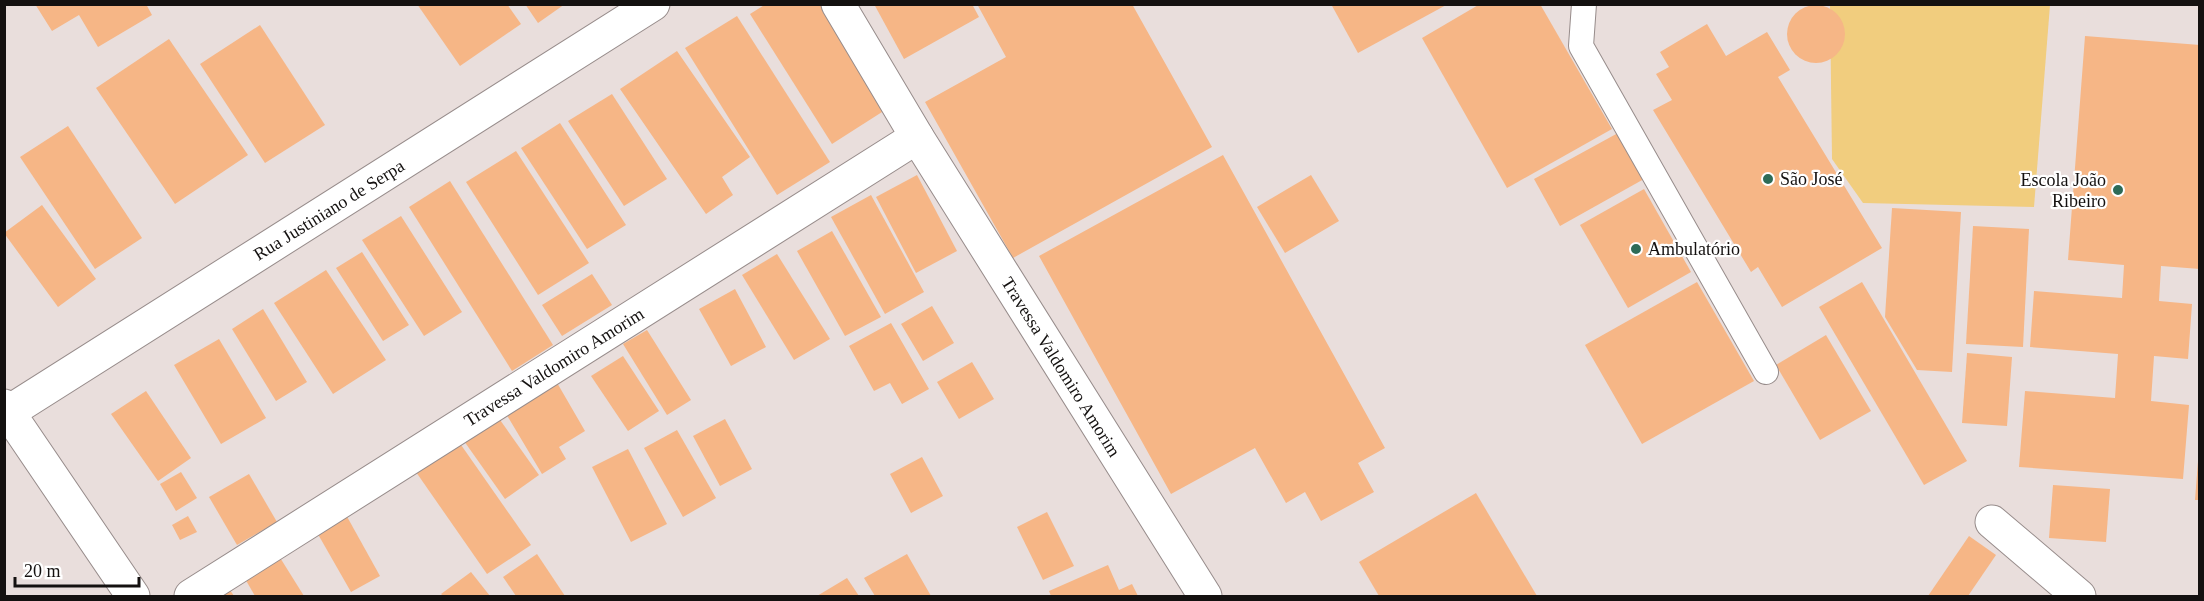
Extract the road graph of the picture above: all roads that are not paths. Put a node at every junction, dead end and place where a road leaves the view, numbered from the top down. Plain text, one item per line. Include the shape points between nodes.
1 (653, 4) edge
2 (838, 4) edge
3 (1584, 4) edge
4 (917, 137) junction
5 (1766, 372) dead end
6 (6, 411) edge
7 (1992, 522) dead end
8 (133, 597) edge
9 (191, 597) edge
10 (1205, 597) edge
11 (2079, 597) edge

1 - 6 street, Rua Justiniano de Serpa
2 - 4 street, Travessa Valdomiro Amorim
3 - 5 lane via 1581,46
4 - 9 street, Travessa Valdomiro Amorim
4 - 10 street, Travessa Valdomiro Amorim
6 - 8 street
7 - 11 street

